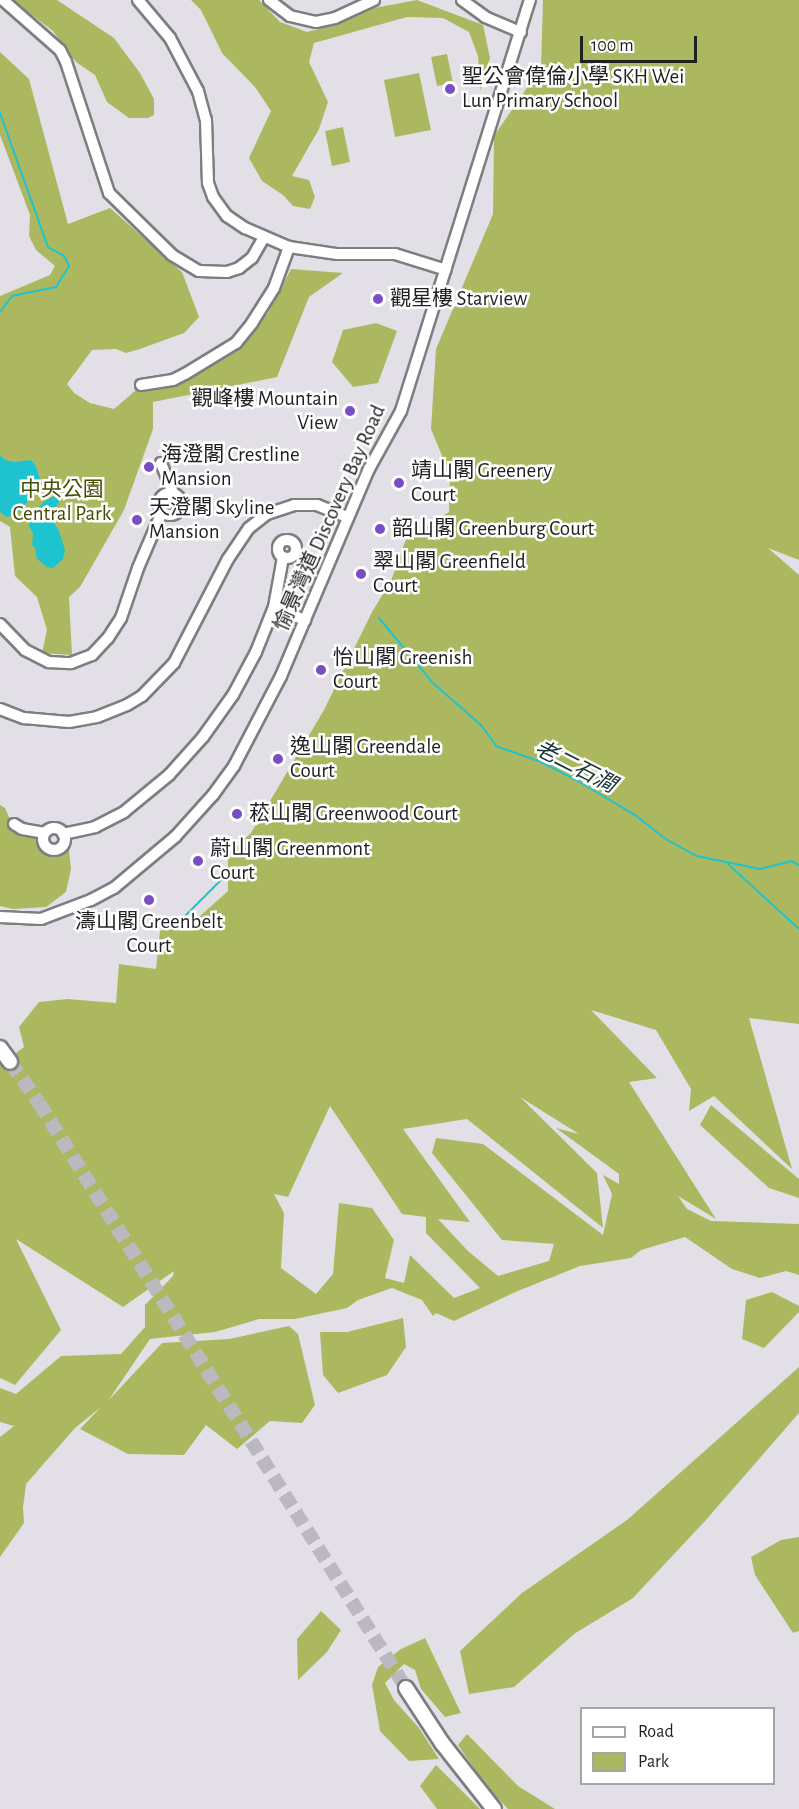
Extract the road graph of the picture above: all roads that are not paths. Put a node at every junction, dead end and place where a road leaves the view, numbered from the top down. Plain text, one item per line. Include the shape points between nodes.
1 (3, 0) edge
2 (138, 0) edge
3 (269, 0) edge
4 (374, 0) edge
5 (462, 0) edge
6 (530, 0) edge
7 (521, 32) junction
8 (264, 237) junction
9 (288, 247) junction
10 (446, 270) junction
11 (141, 386) dead end
12 (161, 463) dead end
13 (173, 493) junction
14 (162, 512) junction
15 (347, 517) junction
16 (283, 557) dead end
17 (274, 608) junction
18 (305, 620) junction
19 (0, 624) edge
20 (0, 709) edge
21 (14, 824) dead end
22 (45, 833) junction
23 (63, 834) junction
24 (0, 917) edge
25 (0, 1048) edge
26 (10, 1062) tunnel mouth
27 (406, 1688) tunnel mouth
28 (494, 1809) edge

1 - 8 street via 60,50 108,193 172,255 199,271 227,272 252,258
2 - 8 street via 170,38 198,91 206,120 207,176 213,198 232,220
3 - 4 street via 290,16 316,22
5 - 7 street via 485,17
6 - 7 street, 愉景灣道 Discovery Bay Road
7 - 10 street, 愉景灣道 Discovery Bay Road
8 - 9 street
9 - 10 street via 337,255 395,254
9 - 11 street via 274,288 236,344 186,374
10 - 15 street, 愉景灣道 Discovery Bay Road via 401,411
12 - 13 street
13 - 14 street via 161,497
13 - 14 street via 180,508 172,515
14 - 19 street via 121,618 92,655 71,663 49,662 25,650
15 - 18 street, 愉景灣道 Discovery Bay Road
15 - 20 street via 317,505 294,505 267,514 249,528 228,559 174,663 149,690 127,705 98,717 69,722 24,718
16 - 17 street
17 - 18 street
17 - 23 street via 241,681 186,756 124,812 95,827
18 - 24 street, 愉景灣道 Discovery Bay Road via 234,766 175,837 126,879 91,900 41,919
21 - 22 street
22 - 23 street via 54,828
22 - 23 street via 44,844 53,850 64,844
25 - 26 main road
27 - 28 main road

